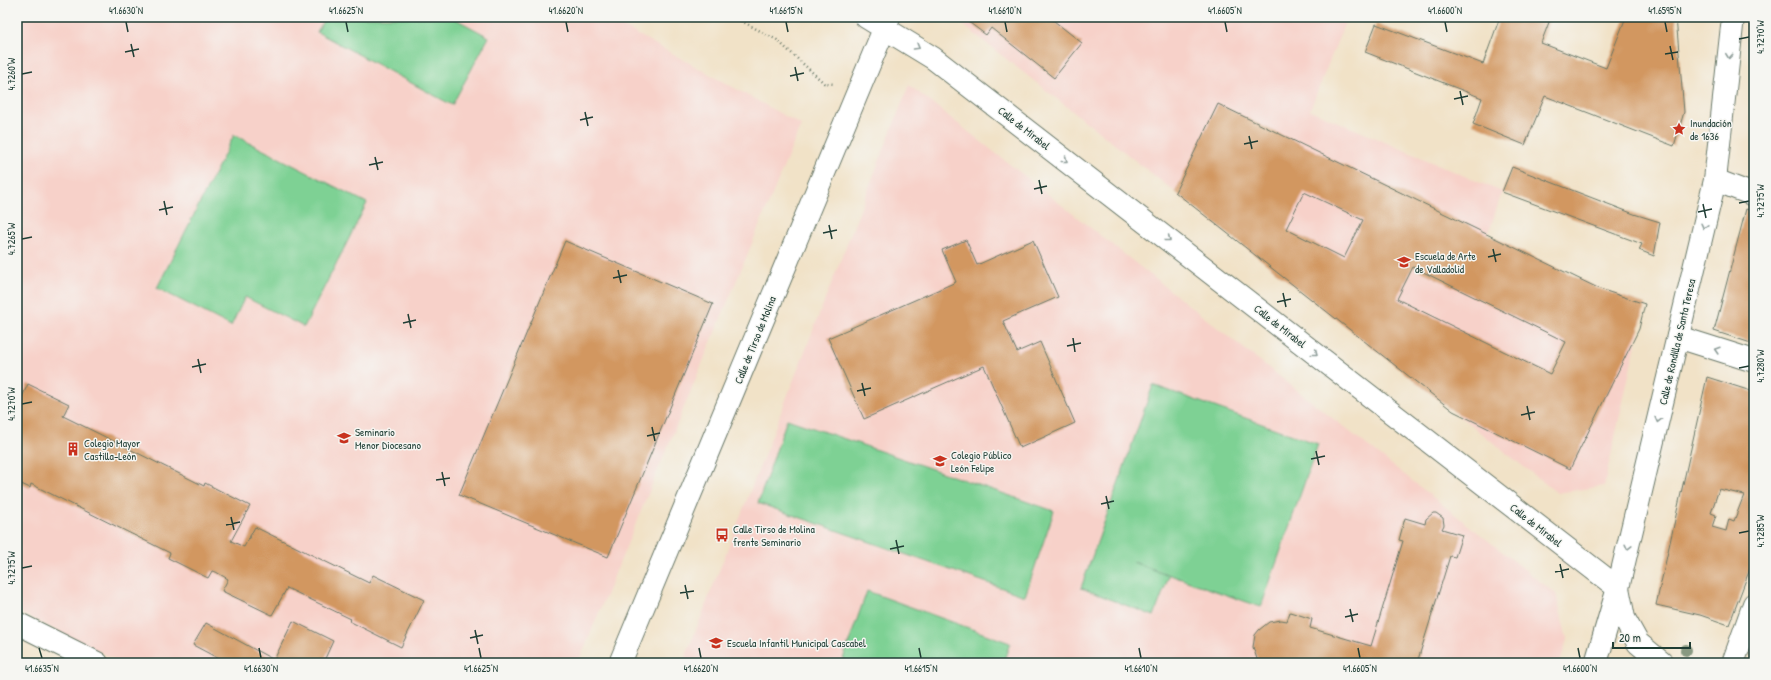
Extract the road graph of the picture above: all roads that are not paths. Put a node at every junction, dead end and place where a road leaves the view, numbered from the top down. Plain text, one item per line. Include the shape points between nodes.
1 (1733, 17) edge
2 (879, 21) edge
3 (1715, 180) junction
4 (1754, 195) edge
5 (1678, 338) junction
6 (1754, 361) edge
7 (1618, 588) junction
8 (1754, 604) edge
9 (17, 623) edge
10 (97, 663) edge
11 (620, 663) edge
12 (1596, 663) edge
13 (1662, 663) edge
14 (1733, 663) edge

1 -> 3 street, Calle de Rondilla de Santa Teresa
2 -> 7 street, Calle de Mirabel via 933,58
2 - 11 street, Calle de Tirso de Molina via 680,521
3 - 4 street
3 -> 5 street, Calle de Rondilla de Santa Teresa
6 -> 5 street
5 -> 7 street, Calle de Rondilla de Santa Teresa
7 - 12 street, Calle de Rondilla de Santa Teresa
7 - 13 street via 1624,618 1638,643
8 - 14 street
9 - 10 street

